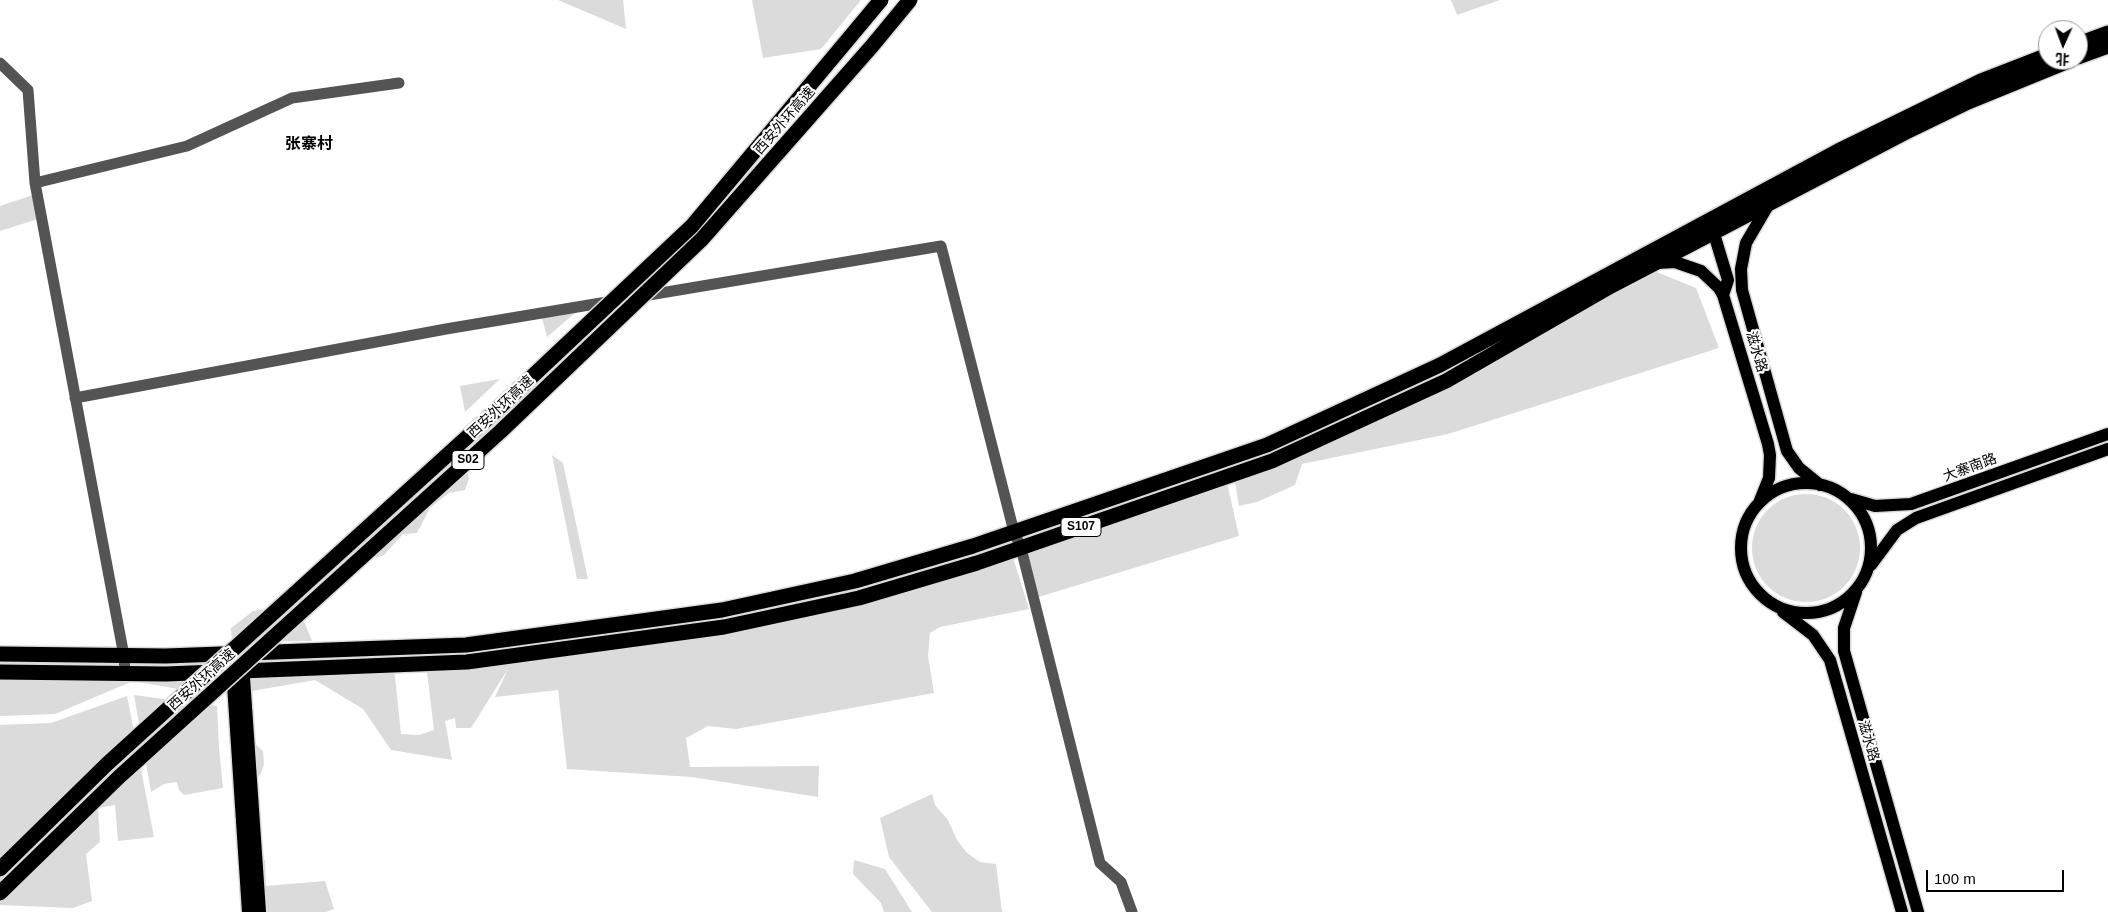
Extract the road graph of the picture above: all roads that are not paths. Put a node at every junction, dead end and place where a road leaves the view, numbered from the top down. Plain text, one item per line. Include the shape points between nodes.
1 (881, 0) edge
2 (910, 0) edge
3 (2108, 33) edge
4 (2088, 40) edge
5 (2108, 46) edge
6 (2088, 54) edge
7 (2038, 59) edge
8 (0, 62) edge
9 (2047, 70) edge
10 (399, 83) dead end
11 (34, 183) junction
12 (1770, 202) junction
13 (1712, 226) junction
14 (1655, 264) junction
15 (1728, 280) junction
16 (1742, 290) junction
17 (1723, 296) junction
18 (75, 398) junction
19 (2108, 434) edge
20 (2108, 449) edge
21 (1820, 485) junction
22 (1841, 493) junction
23 (1759, 503) junction
24 (1014, 532) junction
25 (1021, 548) junction
26 (1868, 569) junction
27 (1858, 587) junction
28 (1769, 602) junction
29 (0, 654) edge
30 (236, 654) junction
31 (124, 656) junction
32 (238, 671) junction
33 (0, 672) edge
34 (125, 673) junction
35 (0, 869) edge
36 (0, 894) edge
37 (248, 912) edge
38 (260, 912) edge
39 (1132, 912) edge
40 (1902, 912) edge
41 (1918, 912) edge

1 - 35 highway, 西安外环高速 / S02, bridge via 692,226 487,419 107,764
2 - 36 highway, 西安外环高速 / S02, bridge via 702,240 500,430 119,777
3 - 4 highway
5 - 6 highway
7 - 13 highway, S107 via 1981,82 1838,150
8 - 11 street via 28,90
9 - 12 highway, S107 via 1944,113
10 - 11 street via 292,98 187,146
11 - 18 street
12 - 13 highway, S107
12 - 16 main road, 滋水路 via 1746,243 1741,269
13 - 14 highway, S107
13 - 15 main road
13 - 24 highway, S107 via 1440,365 1267,445
14 - 17 main road via 1668,261 1694,268 1712,281
14 - 25 highway, S107 via 1446,381 1272,461
15 - 16 main road
15 - 17 main road
16 - 21 main road, 滋水路 via 1787,451 1799,468
17 - 23 main road, 滋水路 via 1770,455 1769,478
18 - 24 street via 446,329 941,246
18 - 31 street
19 - 22 main road, 大寨南路 via 1911,504 1862,504
20 - 26 main road, 大寨南路 via 1916,518 1897,530
21 - 22 main road
21 - 23 main road via 1798,484 1777,490
22 - 26 main road via 1858,508 1868,528 1872,548
23 - 28 main road via 1746,521 1741,543 1742,565 1751,584
24 - 25 street
24 - 30 highway, S107 via 856,581 722,610 466,645
25 - 32 highway, S107 via 859,598 724,627 467,662
25 - 39 street via 1100,863 1121,882
26 - 27 main road
27 - 28 main road via 1843,602 1824,611 1804,614
27 - 41 main road, 滋水路 via 1844,628 1844,651
28 - 40 main road, 滋水路 via 1813,635 1830,660
29 - 31 highway, S107
30 - 31 highway, S107
30 - 32 main road
31 - 34 street
32 - 34 highway, S107
32 - 37 main road
32 - 38 main road
33 - 34 highway, S107

